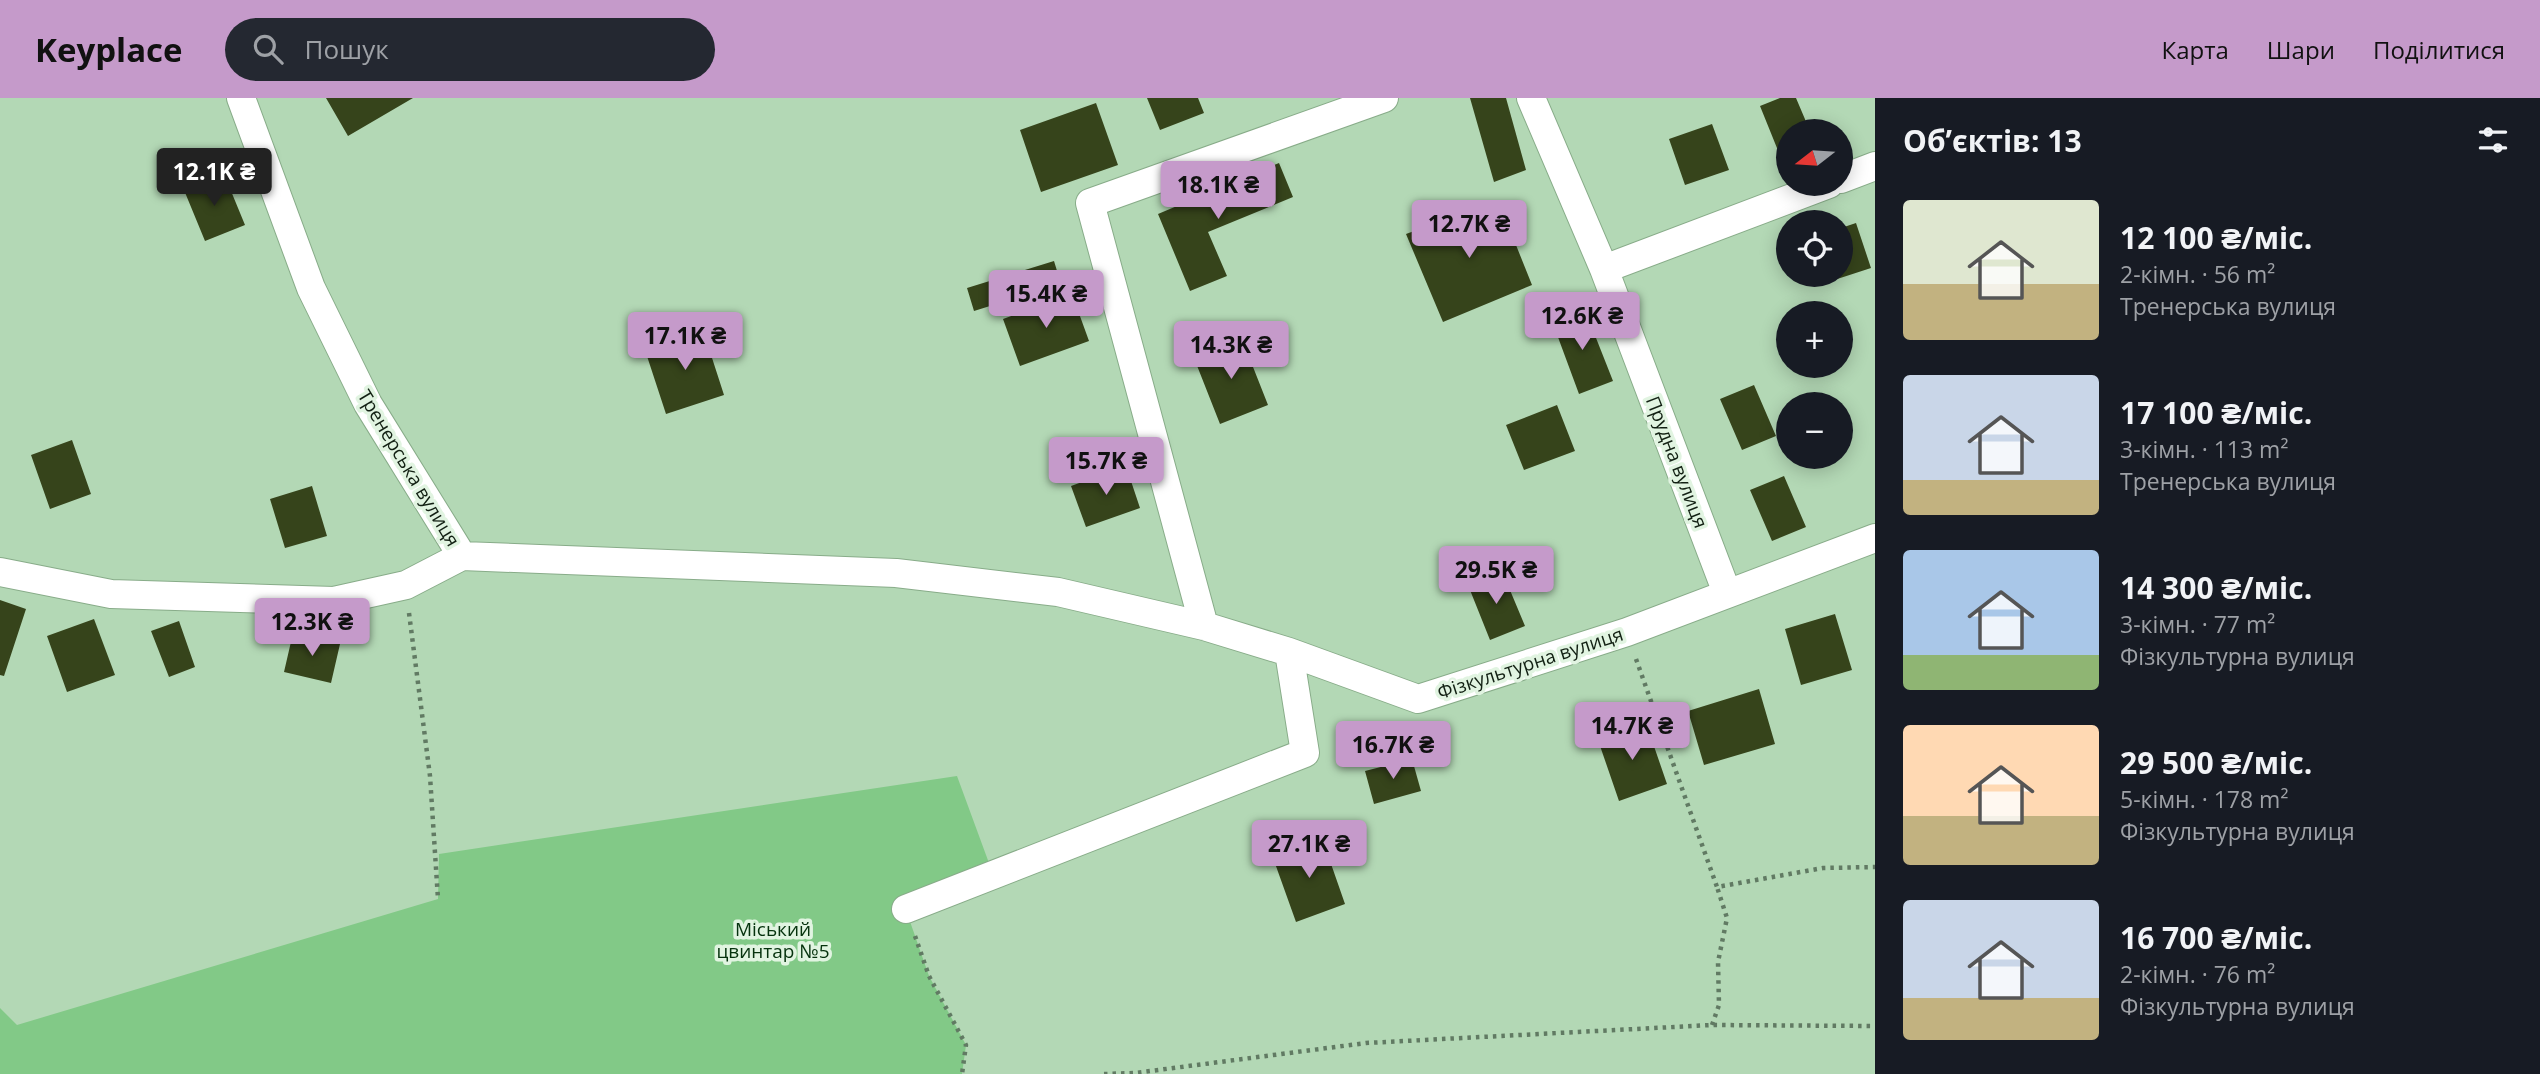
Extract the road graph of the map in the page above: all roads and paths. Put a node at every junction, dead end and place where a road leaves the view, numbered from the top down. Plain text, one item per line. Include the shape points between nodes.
1 (241, 98) edge
2 (1384, 98) edge
3 (1531, 98) edge
4 (1875, 166) edge
5 (1853, 174) edge
6 (1797, 196) edge
7 (1604, 269) junction
8 (1875, 538) edge
9 (463, 556) junction
10 (0, 572) edge
11 (405, 585) junction
12 (1727, 593) junction
13 (1204, 626) junction
14 (1627, 632) junction
15 (1289, 652) junction
16 (1875, 867) edge
17 (1717, 887) junction
18 (438, 899) dead end
19 (906, 909) joint
20 (1712, 1025) junction
21 (1875, 1026) edge
22 (961, 1074) edge
23 (1104, 1074) edge

1 - 9 street, Тренерська вулиця via 312,288 368,404
2 - 13 street via 1090,203
3 - 7 street, Прудна вулиця
4 - 5 street
6 - 7 street
7 - 12 street, Прудна вулиця
8 - 12 street, Фізкультурна вулиця
9 - 11 street, Тренерська вулиця
9 - 13 street, Фізкультурна вулиця via 896,573 1058,592
10 - 11 street, Тренерська вулиця via 111,594 211,600 334,601
11 - 18 path via 430,776
12 - 14 street, Фізкультурна вулиця
13 - 15 street, Фізкультурна вулиця
14 - 15 street, Фізкультурна вулиця via 1418,699
14 - 17 path
15 - 19 street via 1305,753
16 - 17 path via 1823,868
17 - 20 path via 1727,918
19 - 22 path via 929,976 966,1045
20 - 21 path
20 - 23 path via 1366,1043

